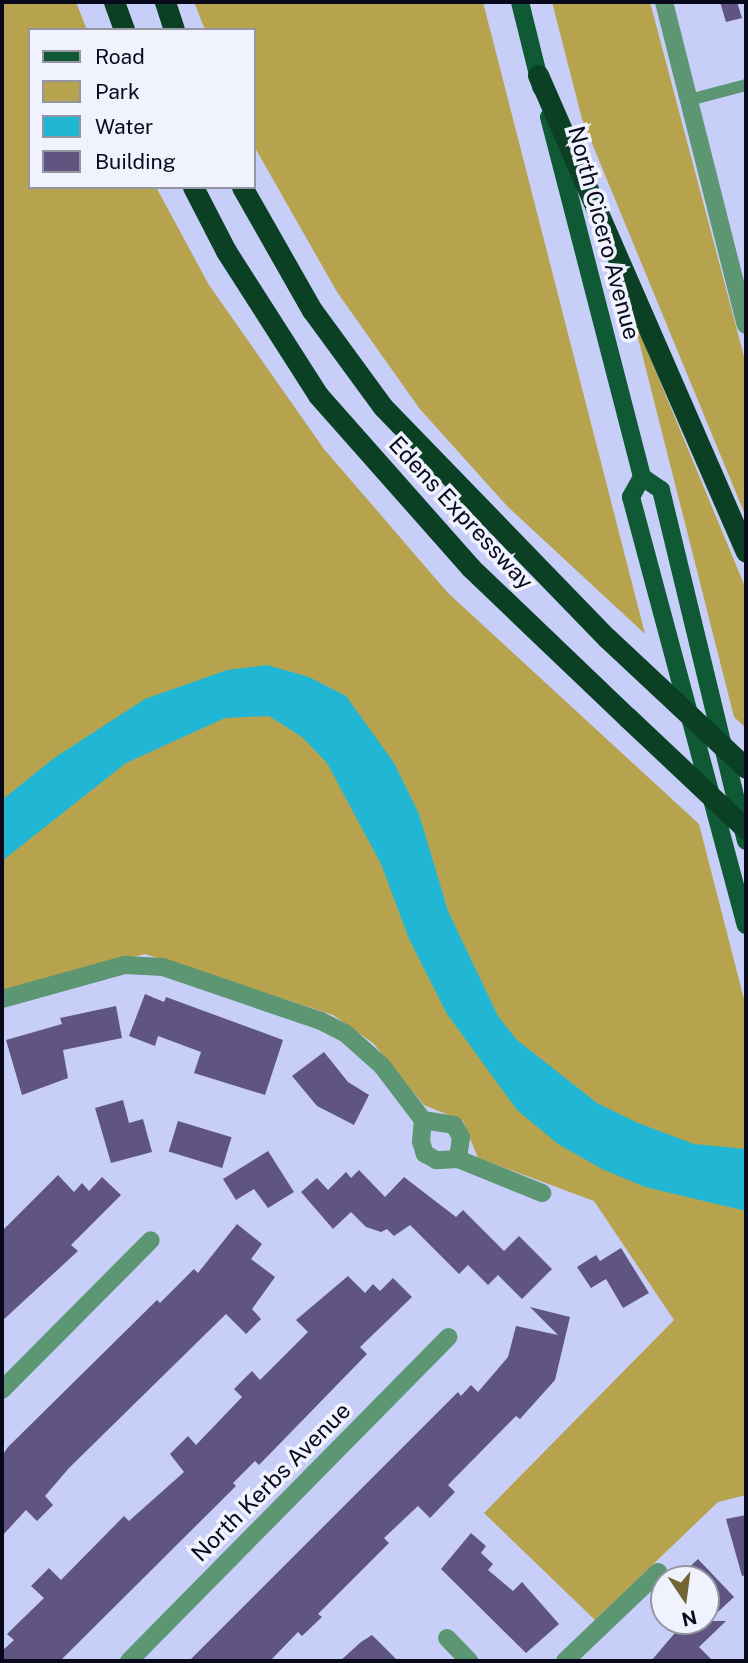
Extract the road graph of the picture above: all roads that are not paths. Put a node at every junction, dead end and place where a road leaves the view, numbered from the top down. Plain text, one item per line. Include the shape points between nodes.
1 (114, 2) edge
2 (165, 2) edge
3 (520, 2) edge
4 (664, 2) edge
5 (123, 28) edge
6 (173, 28) edge
7 (538, 75) junction
8 (746, 85) edge
9 (689, 100) junction
10 (194, 189) edge
11 (243, 189) edge
12 (746, 325) edge
13 (642, 477) junction
14 (746, 552) edge
15 (746, 768) edge
16 (746, 829) edge
17 (746, 841) edge
18 (746, 925) edge
19 (2, 999) edge
20 (423, 1121) junction
21 (458, 1159) junction
22 (542, 1193) dead end
23 (151, 1240) dead end
24 (449, 1337) dead end
25 (2, 1390) edge
26 (650, 1580) edge
27 (447, 1638) dead end
28 (129, 1661) edge
29 (469, 1661) edge
30 (565, 1661) edge

1 - 5 highway
2 - 6 highway
3 - 7 main road, North Cicero Avenue
4 - 9 street
7 - 13 main road, North Cicero Avenue
7 - 14 highway
8 - 9 lane
9 - 12 street
10 - 16 highway, Edens Expressway, bridge via 226,251 317,395 471,568
11 - 15 highway, Edens Expressway, bridge via 312,310 383,407 607,638
13 - 17 main road, North Cicero Avenue via 660,490
13 - 18 main road, North Cicero Avenue via 631,497
19 - 20 street via 125,965 163,967 345,1033 382,1066
20 - 21 street via 454,1125 460,1137
20 - 21 street via 425,1154 436,1160
21 - 22 street
23 - 25 street
24 - 28 street, North Kerbs Avenue
26 - 30 street
27 - 29 street

